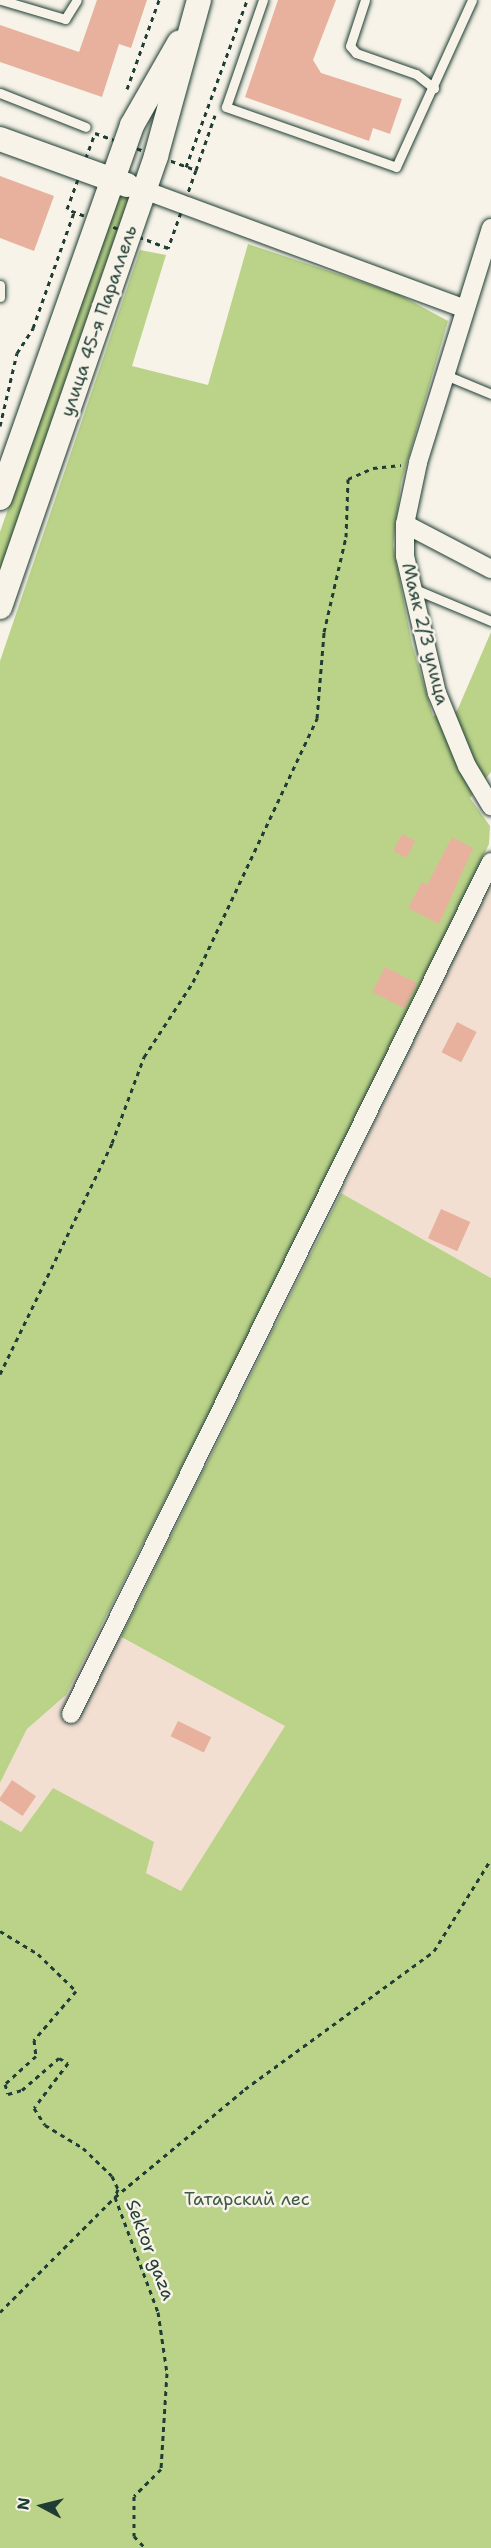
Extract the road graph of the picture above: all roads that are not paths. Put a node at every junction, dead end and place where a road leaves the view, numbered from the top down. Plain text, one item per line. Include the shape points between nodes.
1 (1, 0) edge
2 (77, 0) edge
3 (199, 0) edge
4 (263, 0) edge
5 (365, 0) edge
6 (472, 0) edge
7 (187, 30) junction
8 (434, 88) junction
9 (0, 93) edge
10 (86, 127) dead end
11 (0, 139) edge
12 (112, 181) junction
13 (144, 190) junction
14 (491, 228) edge
15 (0, 285) edge
16 (0, 297) edge
17 (463, 309) junction
18 (443, 374) junction
19 (491, 394) edge
20 (0, 498) edge
21 (405, 524) junction
22 (491, 568) edge
23 (410, 587) junction
24 (0, 607) edge
25 (491, 621) edge
26 (491, 806) edge
27 (491, 862) edge
28 (71, 1714) dead end

1 - 2 lane via 65,20
3 - 7 main road, улица 45-я Параллель
4 - 8 lane via 226,107 396,167
5 - 8 lane via 350,46 356,53 416,74
6 - 8 lane
7 - 12 main road, улица 45-я Параллель via 148,90
7 - 13 main road, улица 45-я Параллель
9 - 10 lane
11 - 12 main road
12 - 13 main road
12 - 20 main road, улица 45-я Параллель
13 - 17 street
13 - 24 main road, улица 45-я Параллель
14 - 17 street, Маяк 2/3 улица
15 - 16 lane
17 - 18 street, Маяк 2/3 улица
18 - 19 lane
18 - 21 street, Маяк 2/3 улица
21 - 22 street
21 - 23 street, Маяк 2/3 улица
23 - 25 lane
23 - 26 street, Маяк 2/3 улица via 437,693 467,766
27 - 28 street

